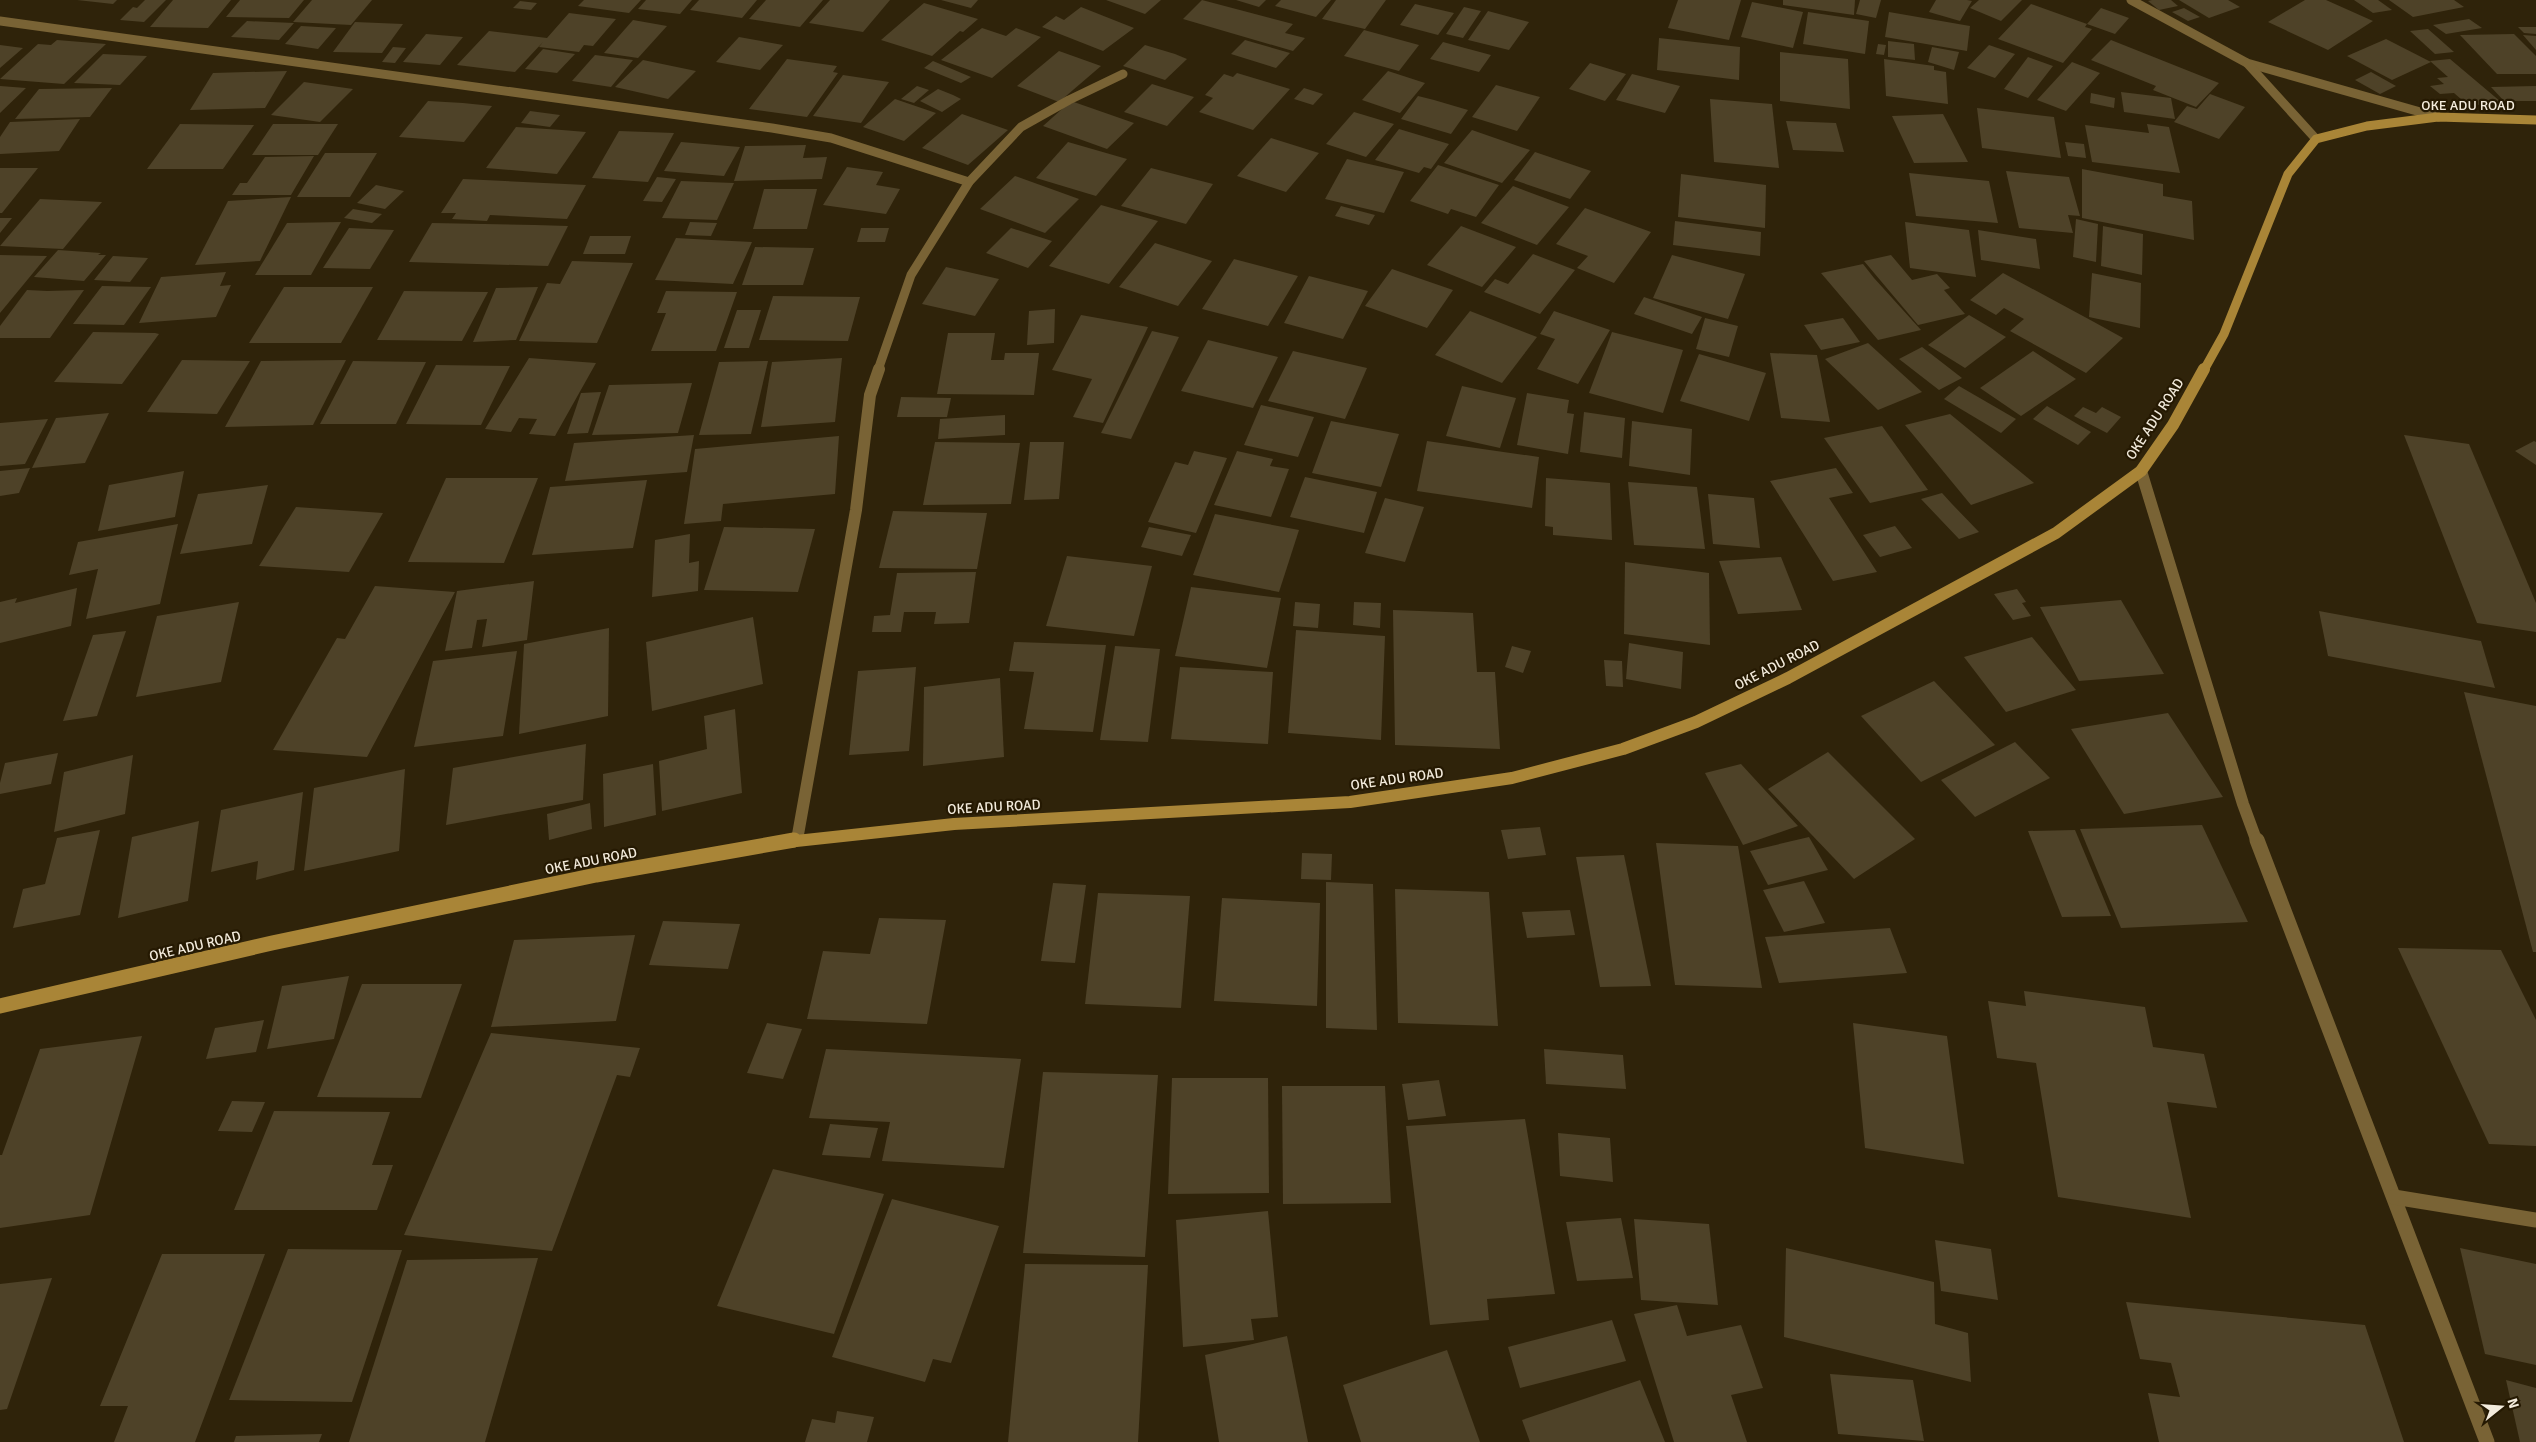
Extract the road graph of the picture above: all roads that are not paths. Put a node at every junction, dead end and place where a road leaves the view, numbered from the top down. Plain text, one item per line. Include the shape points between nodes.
1 (2131, 0) edge
2 (0, 21) edge
3 (2247, 63) junction
4 (1123, 74) dead end
5 (2438, 118) junction
6 (2536, 120) edge
7 (2316, 139) junction
8 (969, 182) junction
9 (2141, 471) junction
10 (797, 840) junction
11 (0, 1006) edge
12 (2394, 1197) junction
13 (2536, 1220) edge
14 (2487, 1442) edge

1 - 3 street
2 - 8 street via 772,128 831,138
3 - 5 street
3 - 7 street
4 - 8 street via 1021,128
5 - 6 street, OKE ADU ROAD
5 - 7 street, OKE ADU ROAD via 2367,126
7 - 9 street, OKE ADU ROAD via 2288,174 2224,334 2173,425
8 - 10 street via 911,275 870,395 856,510
9 - 10 street, OKE ADU ROAD via 2056,532 1788,678 1696,722 1623,749 1512,778 1350,802 954,824
9 - 12 street via 2242,804
10 - 11 street, OKE ADU ROAD via 596,875
12 - 13 street
12 - 14 street

